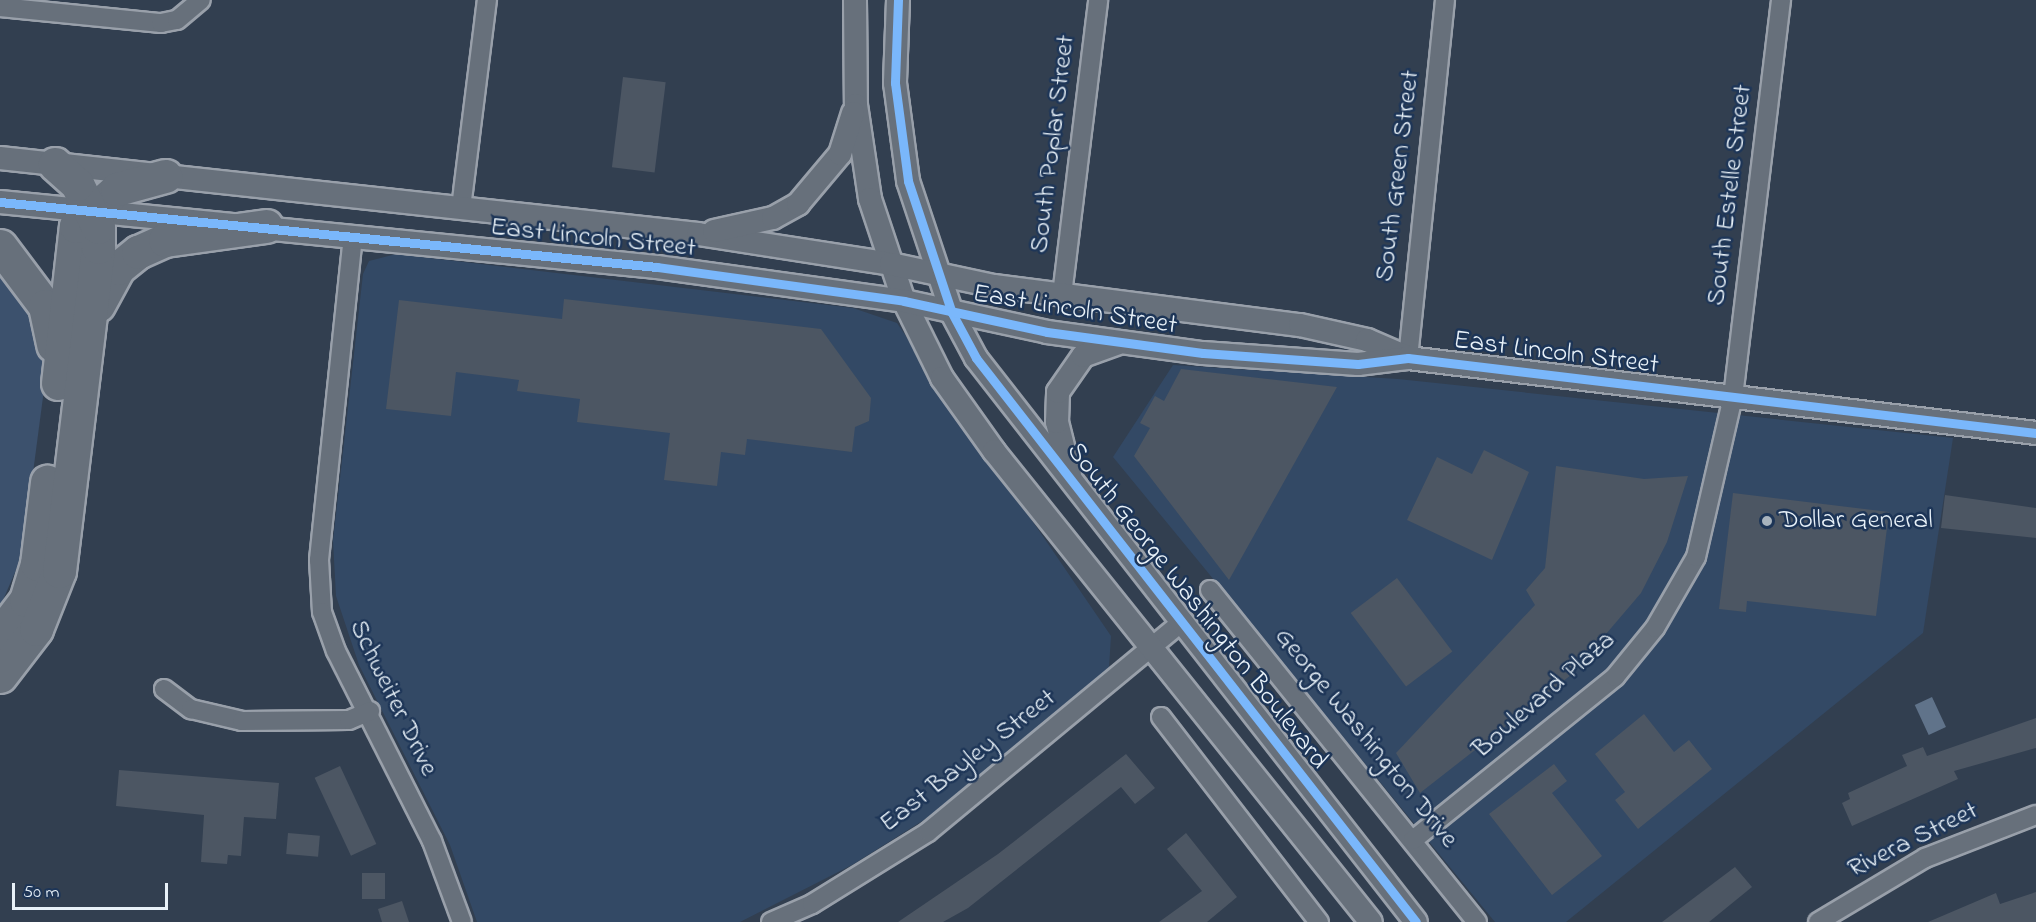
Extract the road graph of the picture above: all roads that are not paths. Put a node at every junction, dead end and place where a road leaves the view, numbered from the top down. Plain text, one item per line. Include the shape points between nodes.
1 (487, 0) edge
2 (855, 0) edge
3 (898, 0) edge
4 (1098, 0) edge
5 (1445, 0) edge
6 (1780, 0) edge
7 (198, 4) edge
8 (0, 7) edge
9 (856, 105) junction
10 (0, 158) edge
11 (55, 164) junction
12 (165, 176) junction
13 (0, 202) edge
14 (461, 208) junction
15 (90, 210) junction
16 (266, 226) junction
17 (698, 234) junction
18 (352, 236) junction
19 (0, 246) edge
20 (891, 264) junction
21 (937, 273) junction
22 (1062, 295) junction
23 (904, 301) junction
24 (952, 313) junction
25 (85, 340) junction
26 (1121, 342) junction
27 (1408, 358) junction
28 (57, 394) junction
29 (1733, 397) junction
30 (2036, 433) edge
31 (1071, 482) junction
32 (1210, 590) dead end
33 (1183, 621) junction
34 (0, 634) edge
35 (1152, 649) junction
36 (0, 676) edge
37 (164, 689) dead end
38 (370, 711) junction
39 (1161, 717) dead end
40 (2036, 815) edge
41 (1413, 840) junction
42 (1313, 920) edge
43 (462, 922) edge
44 (771, 922) edge
45 (1371, 922) edge
46 (1416, 922) edge
47 (1477, 922) edge
48 (1818, 922) edge

1 - 14 street
2 - 9 street
3 - 21 street, South George Washington Boulevard via 895,83 900,134 908,181
4 - 22 street, South Poplar Street
5 - 27 street, South Green Street
6 - 29 street, South Estelle Street
7 - 8 street via 161,23
9 - 17 street via 840,154 798,204 773,218
9 - 20 street via 870,199
10 - 11 street, East Lincoln Street
11 - 12 street, East Lincoln Street
11 - 15 highway via 77,184
12 - 14 street, East Lincoln Street
12 - 15 highway via 117,189
13 - 15 street, East Lincoln Street
14 - 17 street, East Lincoln Street
15 - 16 street, East Lincoln Street
15 - 25 highway via 98,247
15 - 28 highway via 72,244
16 - 18 street, East Lincoln Street
16 - 25 highway via 165,240 138,252 118,268 103,291
17 - 20 street, East Lincoln Street
18 - 23 street, East Lincoln Street via 657,267
18 - 38 street, Schweiter Drive via 318,584 336,651
19 - 28 highway via 45,306
20 - 21 street, East Lincoln Street
20 - 23 street
21 - 22 street, East Lincoln Street
21 - 24 street, South George Washington Boulevard
22 - 27 street, East Lincoln Street via 1300,325 1367,340
23 - 24 street, East Lincoln Street
23 - 35 street via 942,378
24 - 26 street, East Lincoln Street
24 - 31 street, South George Washington Boulevard via 998,390
25 - 36 highway via 58,571 36,629
26 - 27 street, East Lincoln Street via 1327,363
26 - 31 street via 1083,356 1058,392 1057,422
27 - 29 street, East Lincoln Street
28 - 34 highway via 37,564 26,600
29 - 30 street, East Lincoln Street
29 - 41 street, Boulevard Plaza via 1707,526 1681,590 1655,628 1615,677
31 - 33 street, South George Washington Boulevard
32 - 41 street, George Washington Drive
33 - 35 street, East Bayley Street
33 - 46 street, South George Washington Boulevard
35 - 44 street, East Bayley Street via 928,832 812,904
35 - 45 street
37 - 38 street via 191,709 242,721 349,720
38 - 43 street, Schweiter Drive via 432,841
39 - 42 street
40 - 48 street, Rivera Street via 1925,858
41 - 47 street, George Washington Drive

